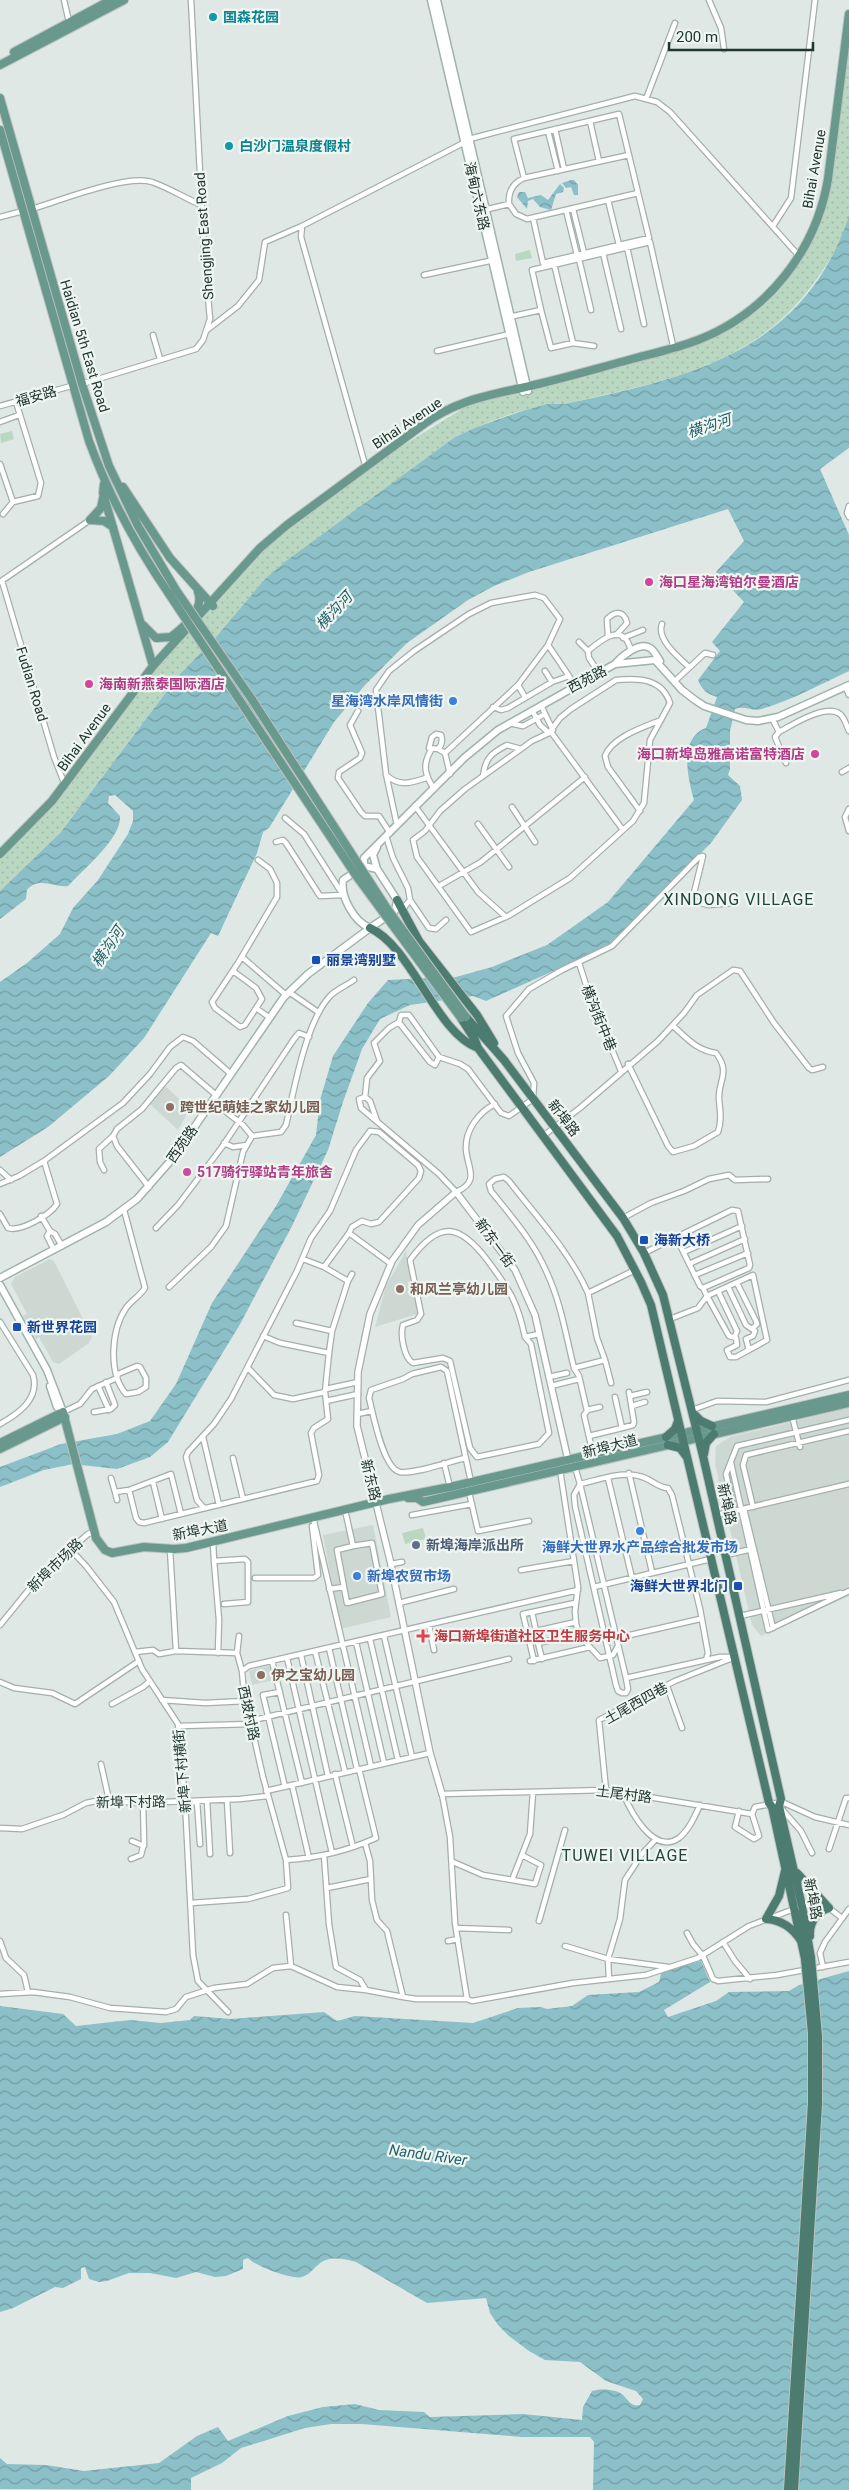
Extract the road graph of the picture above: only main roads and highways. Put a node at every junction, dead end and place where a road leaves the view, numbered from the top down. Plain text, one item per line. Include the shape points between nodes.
1 (112, 0) edge
2 (124, 0) edge
3 (431, 0) edge
4 (437, 0) edge
5 (849, 14) edge
6 (849, 35) edge
7 (0, 59) edge
8 (0, 65) edge
9 (0, 98) edge
10 (0, 130) edge
11 (467, 140) junction
12 (674, 349) junction
13 (525, 389) junction
14 (109, 466) junction
15 (104, 482) junction
16 (104, 493) junction
17 (113, 527) junction
18 (196, 589) junction
19 (173, 592) junction
20 (212, 605) junction
21 (140, 622) junction
22 (615, 664) junction
23 (662, 664) junction
24 (153, 666) junction
25 (847, 686) edge
26 (65, 786) junction
27 (381, 842) junction
28 (0, 855) edge
29 (364, 866) junction
30 (377, 869) junction
31 (397, 900) junction
32 (370, 928) junction
33 (463, 1018) junction
34 (478, 1048) junction
35 (496, 1050) junction
36 (0, 1278) edge
37 (0, 1285) edge
38 (0, 1292) edge
39 (849, 1394) edge
40 (849, 1403) edge
41 (692, 1410) junction
42 (62, 1416) junction
43 (678, 1416) junction
44 (697, 1429) junction
45 (713, 1430) junction
46 (682, 1433) junction
47 (699, 1438) junction
48 (667, 1441) junction
49 (0, 1442) edge
50 (684, 1442) junction
51 (0, 1449) edge
52 (703, 1456) junction
53 (688, 1459) junction
54 (377, 1502) junction
55 (786, 1867) junction
56 (794, 1870) junction
57 (799, 1907) junction
58 (806, 1946) junction
59 (808, 1958) junction
60 (788, 2490) edge
61 (794, 2490) edge

1 - 7 main road
2 - 8 main road
3 - 11 main road, 海甸六东路
4 - 11 main road, 海甸六东路
5 - 12 main road, Bihai Avenue via 827,187 815,226 800,256 774,290 744,315 705,337
6 - 12 main road, Bihai Avenue via 829,188 820,222 808,247 787,278 758,307 720,333
9 - 14 main road, Haidian 5th East Road via 82,384
10 - 15 main road, Haidian 5th East Road via 71,386
11 - 13 main road, 海甸六东路
12 - 13 main road, Bihai Avenue
13 - 20 main road, Bihai Avenue via 480,396 441,412 277,533
14 - 18 main road via 156,538
14 - 19 main road, Haidian 5th East Road
15 - 16 main road
15 - 19 main road, Haidian 5th East Road via 148,564
16 - 17 main road
16 - 17 main road via 103,503 90,520 104,521
17 - 21 main road
18 - 20 main road
18 - 21 main road via 200,601 197,610 171,637 156,638
19 - 33 main road, bridge via 257,707 386,907
20 - 24 main road, Bihai Avenue
20 - 26 main road, Bihai Avenue via 134,694
21 - 24 main road
22 - 23 main road, 西苑路 via 655,660
22 - 23 main road via 631,651 645,646
22 - 27 main road, 西苑路 via 509,723 479,744
23 - 25 main road via 682,690 704,706 758,721
24 - 26 main road, Bihai Avenue
26 - 28 main road, Bihai Avenue
27 - 29 main road, 西苑路 via 364,858
27 - 30 main road, 西苑路 via 374,855
29 - 30 main road
29 - 32 main road, 西苑路 via 343,880 343,895 360,922
30 - 31 main road
31 - 32 main road, 西苑路 via 395,910
31 - 35 highway via 419,940 477,1015
32 - 34 highway via 382,933 449,1024 468,1044
32 - 36 main road, 西苑路 via 308,974 288,994 149,1188 106,1222
33 - 34 highway
33 - 35 highway
34 - 43 highway, 新埠路 via 617,1236 654,1316
35 - 41 highway, 新埠路 via 623,1218 644,1253 663,1295
37 - 42 main road via 47,1370
38 - 42 main road via 41,1366
39 - 45 main road, 新埠大道
40 - 45 main road, 新埠大道
41 - 44 highway, 新埠路
41 - 45 highway
42 - 49 main road
42 - 51 main road
42 - 54 main road, 新埠大道 via 94,1532 100,1545 110,1552 144,1547 170,1549 213,1541
43 - 46 highway, 新埠路
43 - 48 highway
44 - 45 main road, 新埠大道
44 - 46 main road, 新埠大道
44 - 47 highway, 新埠路
45 - 47 main road, 新埠大道
45 - 52 highway
46 - 48 main road, 新埠大道
46 - 50 highway, 新埠路
47 - 50 main road, 新埠大道
47 - 52 highway, 新埠路
48 - 50 main road, 新埠大道
48 - 53 highway via 680,1448
48 - 54 main road, 新埠大道 via 593,1454
48 - 54 main road, 新埠大道 via 575,1467 423,1502 417,1498
50 - 53 highway, 新埠路
52 - 56 highway, 新埠路
53 - 55 highway, 新埠路
55 - 57 highway, 新埠路
55 - 58 highway via 782,1889 766,1919 786,1925
56 - 57 highway, 新埠路
56 - 58 highway via 829,1908 822,1910 813,1921
57 - 58 highway, 新埠路
58 - 59 highway
59 - 60 highway, bridge via 812,2103
59 - 61 highway, bridge via 818,2036 818,2104

